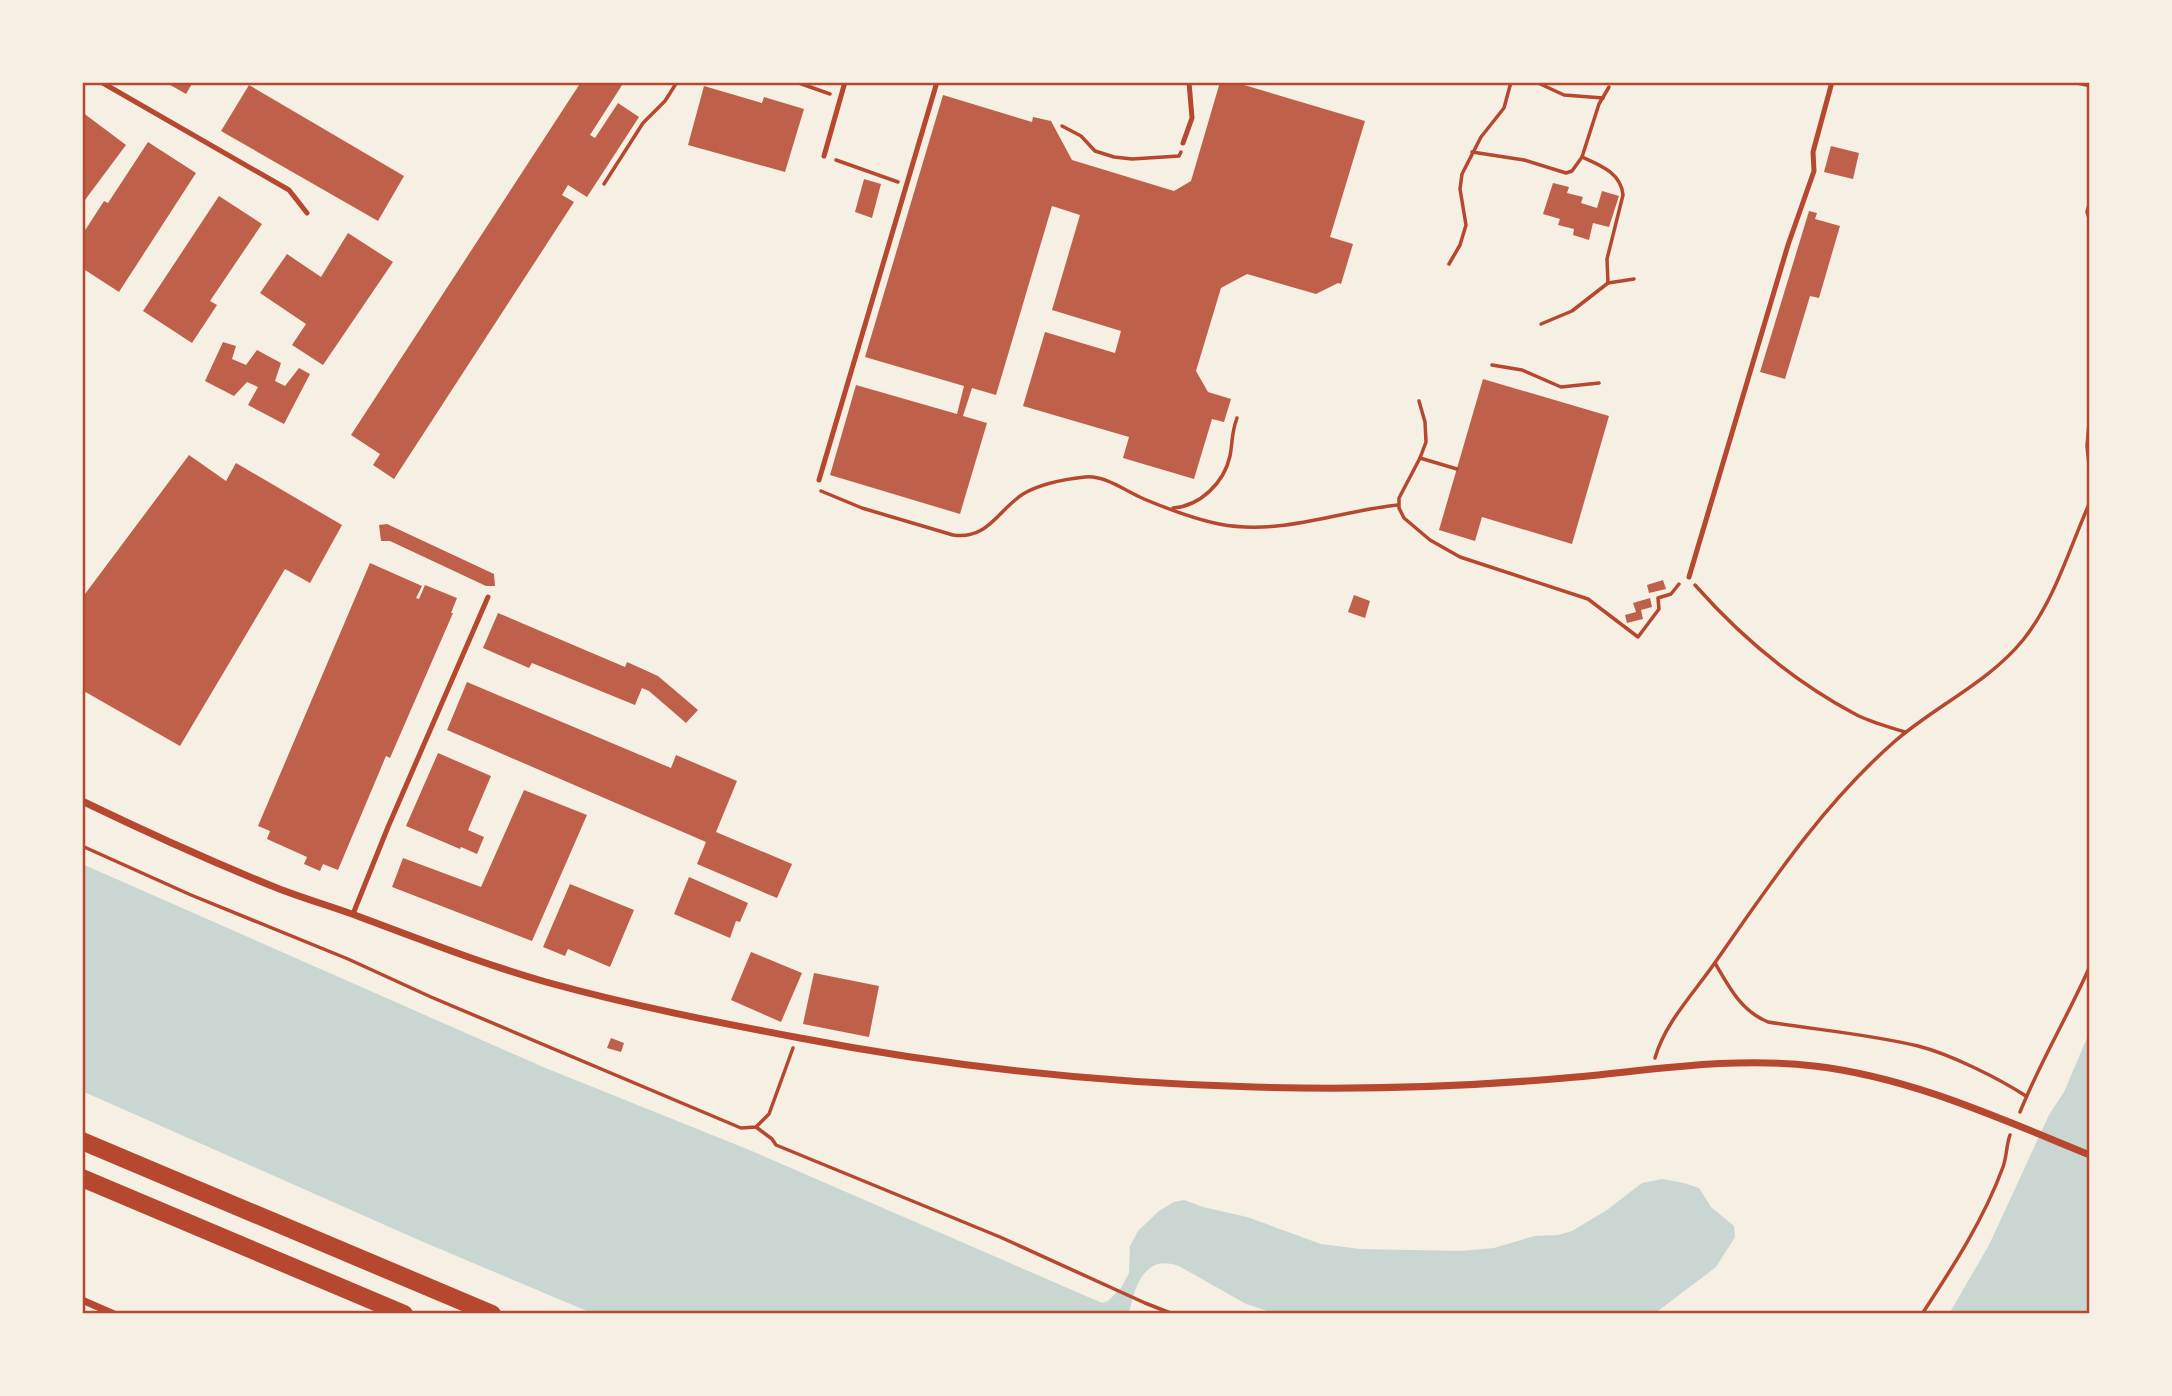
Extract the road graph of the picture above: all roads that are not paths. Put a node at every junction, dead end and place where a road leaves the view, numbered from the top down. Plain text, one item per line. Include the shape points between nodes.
1 (101, 82) edge
2 (845, 82) edge
3 (937, 82) edge
4 (1189, 82) edge
5 (1832, 82) edge
6 (2076, 82) edge
7 (2090, 85) edge
8 (1183, 143) road end
9 (824, 156) road end
10 (307, 213) dead end
11 (818, 480) road end
12 (1689, 577) road end
13 (488, 597) dead end
14 (82, 801) edge
15 (353, 914) junction
16 (82, 1141) edge
17 (2090, 1155) edge
18 (82, 1178) edge
19 (82, 1300) edge
20 (114, 1314) edge
21 (404, 1314) edge
22 (492, 1314) edge

1 - 10 lane via 289,190
2 - 9 lane
3 - 11 lane
4 - 8 lane via 1192,118
5 - 12 lane via 1813,152 1814,171
6 - 7 lane
13 - 15 lane
14 - 15 street via 275,887
15 - 17 street via 543,981 743,1028 878,1053 997,1069 1206,1086 1416,1087 1736,1062 1787,1063 1842,1070 1920,1089
16 - 22 highway
18 - 21 highway
19 - 20 street

